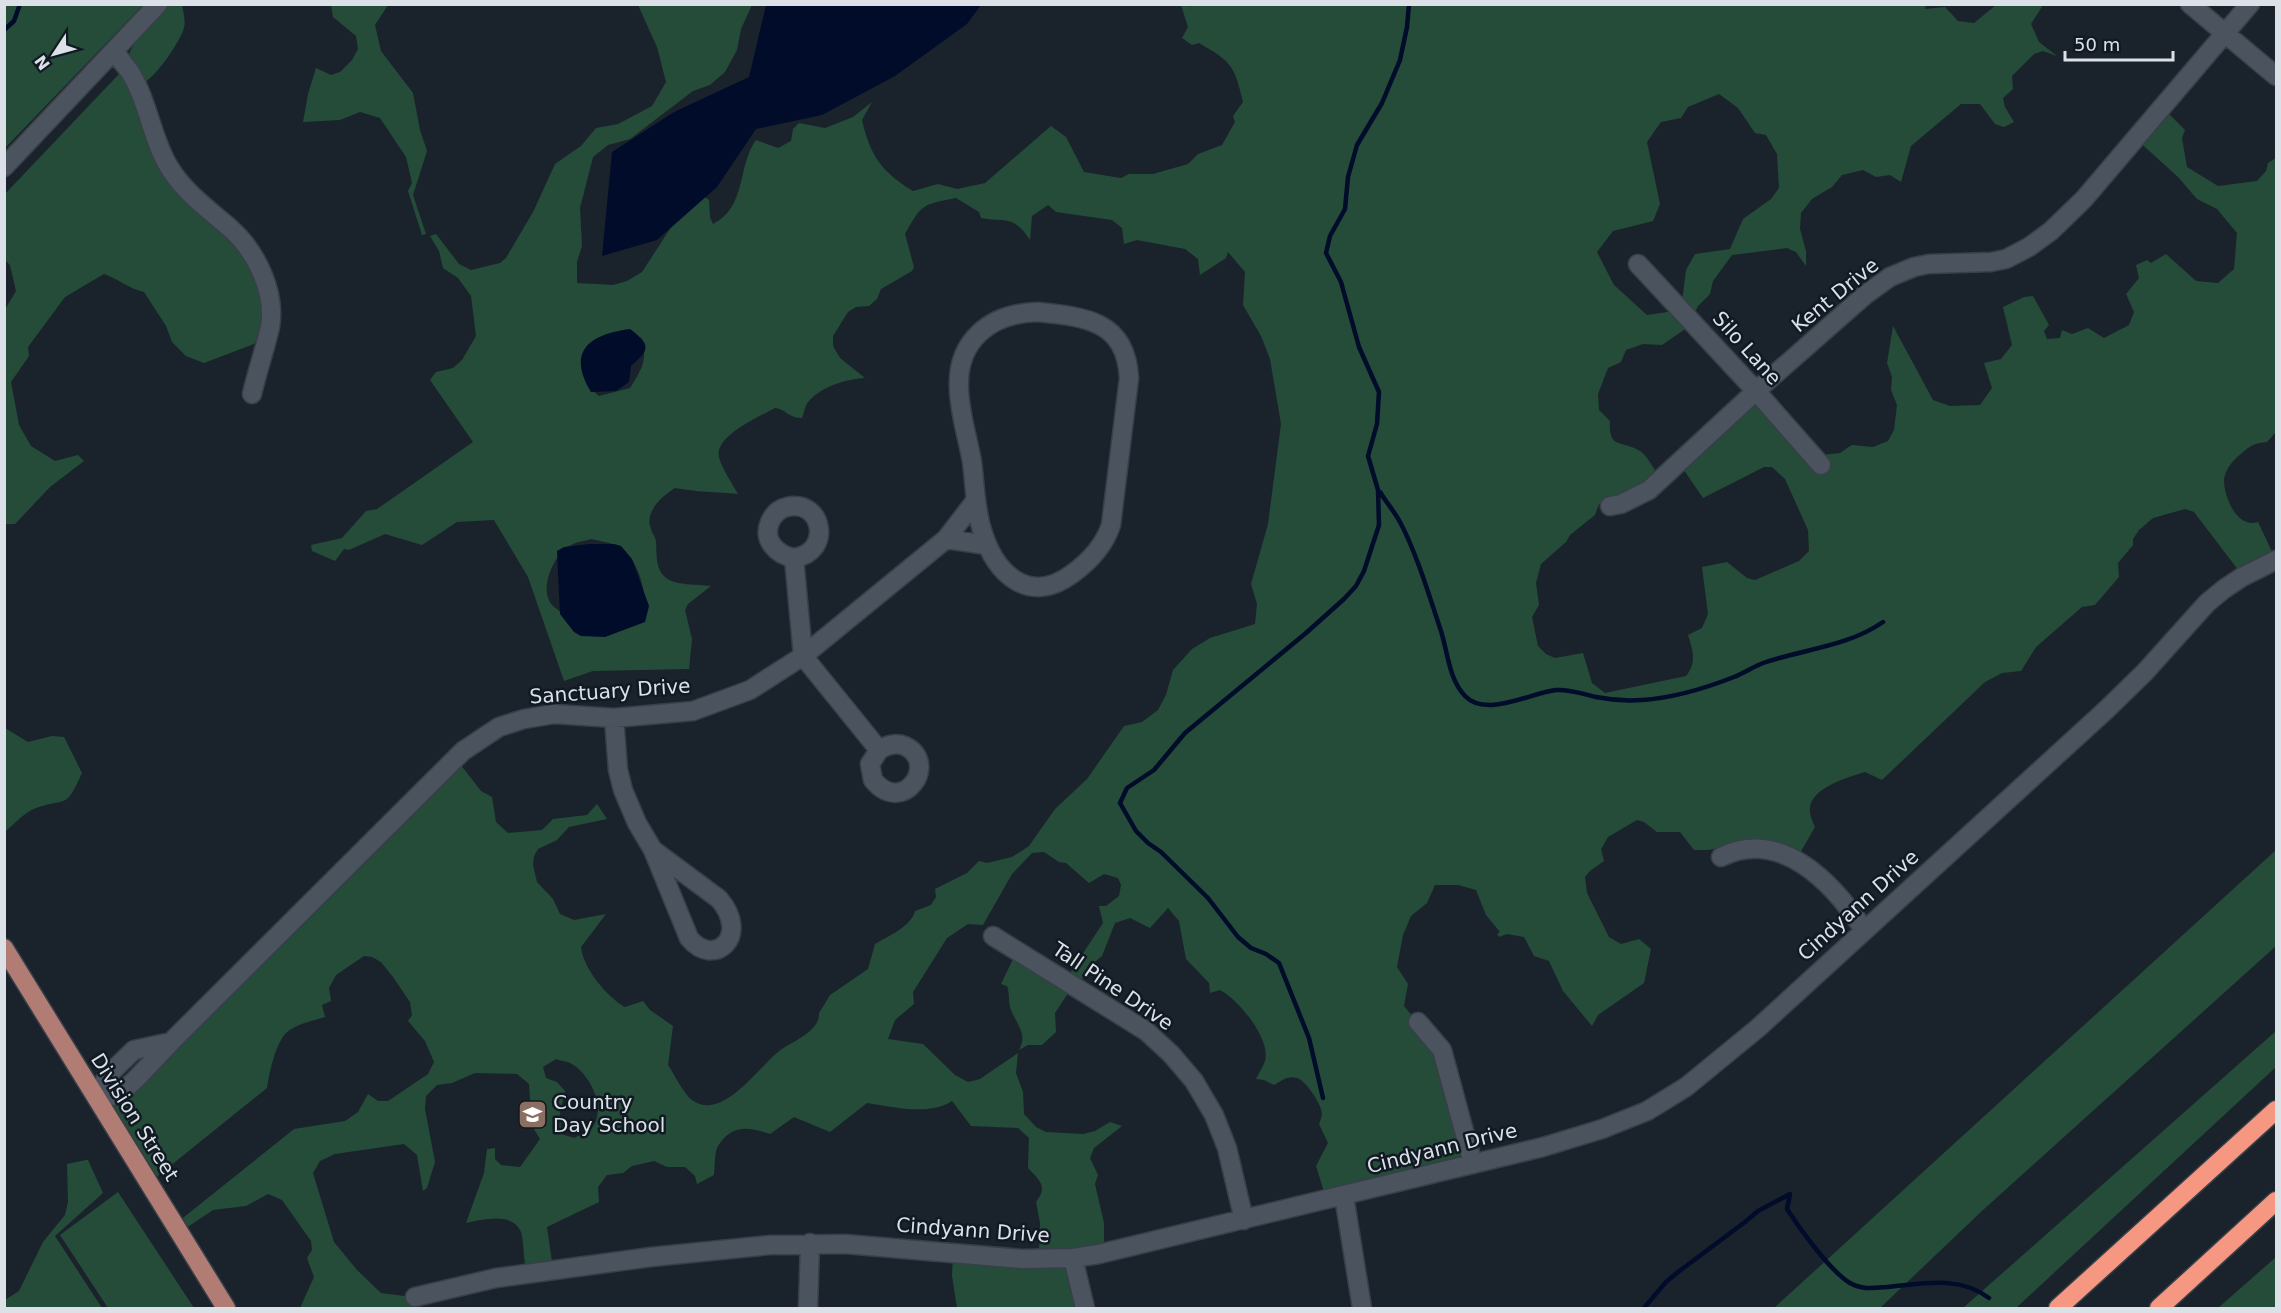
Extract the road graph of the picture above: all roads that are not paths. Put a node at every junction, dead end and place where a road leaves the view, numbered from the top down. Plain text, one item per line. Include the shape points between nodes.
1 (158, 4) edge
2 (2190, 4) edge
3 (2250, 4) edge
4 (2225, 33) junction
5 (114, 52) junction
6 (2277, 76) edge
7 (4, 167) edge
8 (1638, 264) dead end
9 (1756, 390) junction
10 (252, 394) dead end
11 (1821, 465) dead end
12 (976, 500) junction
13 (1610, 506) dead end
14 (946, 539) junction
15 (987, 545) junction
16 (794, 558) dead end
17 (2277, 560) edge
18 (802, 656) junction
19 (614, 718) junction
20 (879, 750) dead end
21 (653, 850) junction
22 (1721, 857) dead end
23 (1864, 930) junction
24 (993, 936) dead end
25 (4, 948) edge
26 (1418, 1022) dead end
27 (97, 1098) junction
28 (2277, 1110) edge
29 (1473, 1164) junction
30 (1344, 1196) junction
31 (2277, 1202) edge
32 (1244, 1220) junction
33 (810, 1243) junction
34 (1073, 1258) junction
35 (415, 1297) dead end
36 (226, 1308) edge
37 (808, 1308) edge
38 (1085, 1308) edge
39 (1362, 1308) edge
40 (2058, 1308) edge
41 (2159, 1308) edge

1 - 5 street
2 - 4 street
3 - 4 street, Kent Drive
4 - 6 street
4 - 9 street, Kent Drive via 2084,199 2051,231 2006,259 1929,264 1890,277 1864,295
5 - 7 street
5 - 10 street via 132,76 158,146 173,173 244,242 260,269 268,295 270,325
8 - 9 street, Silo Lane
9 - 11 street, Silo Lane
9 - 13 street, Kent Drive via 1649,490
12 - 14 street, Sanctuary Drive
12 - 15 street
12 - 15 street via 958,384 963,358 974,337 1004,317 1029,312 1086,319 1106,327 1124,349 1129,378 1107,538 1073,573 1041,588 1030,588 1010,576
14 - 15 street
14 - 18 street, Sanctuary Drive
16 - 18 street
17 - 23 street, Cindyann Drive via 2242,577 2207,603 2106,710
18 - 19 street, Sanctuary Drive via 750,690 693,711
18 - 20 street
19 - 21 street via 623,790
19 - 27 street, Sanctuary Drive via 554,714 499,727 480,738 135,1080 118,1095
21 - 21 street via 689,938 700,948 716,950 723,946 733,927 725,905
22 - 23 street via 1731,852 1773,849 1799,862 1832,888
23 - 29 street, Cindyann Drive via 1758,1028 1673,1095 1632,1118 1595,1132
24 - 32 street, Tall Pine Drive via 1129,1019 1171,1054 1214,1114 1227,1148
25 - 27 main road, Division Street
26 - 29 street via 1442,1050
27 - 36 main road, Division Street
28 - 40 highway
29 - 30 street, Cindyann Drive
30 - 32 street, Cindyann Drive
30 - 39 street
31 - 41 highway
32 - 34 street, Cindyann Drive
33 - 34 street, Cindyann Drive via 1022,1259
33 - 35 street, Cindyann Drive via 741,1247 496,1278
33 - 37 street
34 - 38 street

